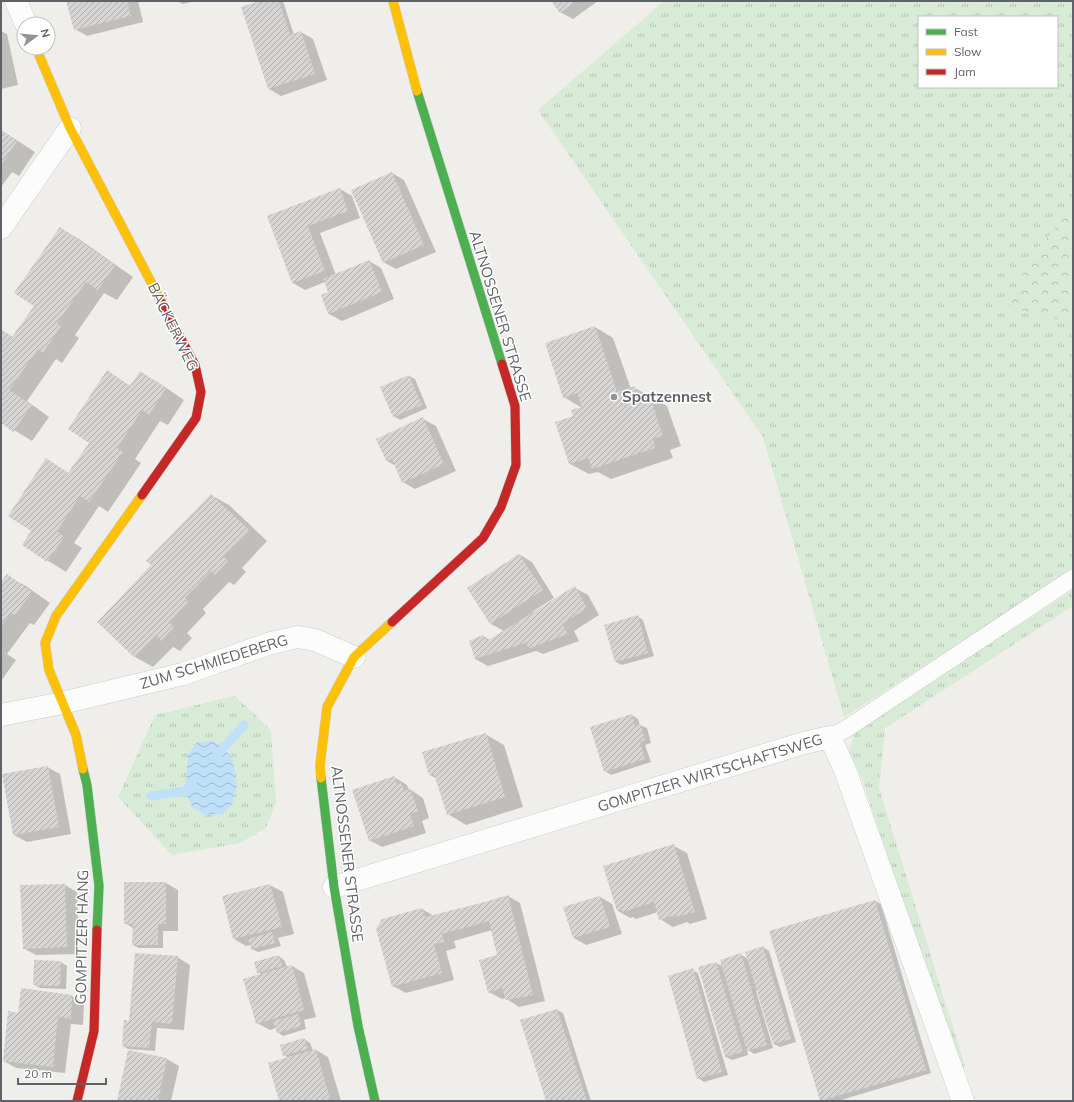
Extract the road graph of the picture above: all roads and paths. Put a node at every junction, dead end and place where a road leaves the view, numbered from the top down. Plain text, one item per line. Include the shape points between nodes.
1 (16, 1) edge
2 (393, 1) edge
3 (23, 16) edge
4 (39, 56) edge
5 (70, 128) junction
6 (1, 228) edge
7 (1073, 578) edge
8 (354, 657) junction
9 (62, 703) junction
10 (1, 715) edge
11 (830, 737) junction
12 (334, 887) junction
13 (76, 1101) edge
14 (375, 1101) edge
15 (963, 1101) edge

1 - 3 street
2 - 8 street, ALTNOSSENER STRASSE via 414,81 515,406 516,465 501,506 483,538
4 - 5 street, BÄCKERWEG
5 - 6 street
5 - 9 street, BÄCKERWEG via 195,366 201,392 196,418 56,616 45,643 49,670
7 - 11 lane via 846,729
8 - 9 street, ZUM SCHMIEDEBERG via 315,640 298,637 271,643 183,674
8 - 12 street, ALTNOSSENER STRASSE via 327,707 320,765
9 - 10 street, ZUM SCHMIEDEBERG
9 - 13 street, GOMPITZER HANG via 76,736 87,785 99,886 94,1031
11 - 12 street, GOMPITZER WIRTSCHAFTSWEG
11 - 15 street, GOMPITZER WIRTSCHAFTSWEG via 845,770
12 - 14 street, ALTNOSSENER STRASSE via 358,1026

